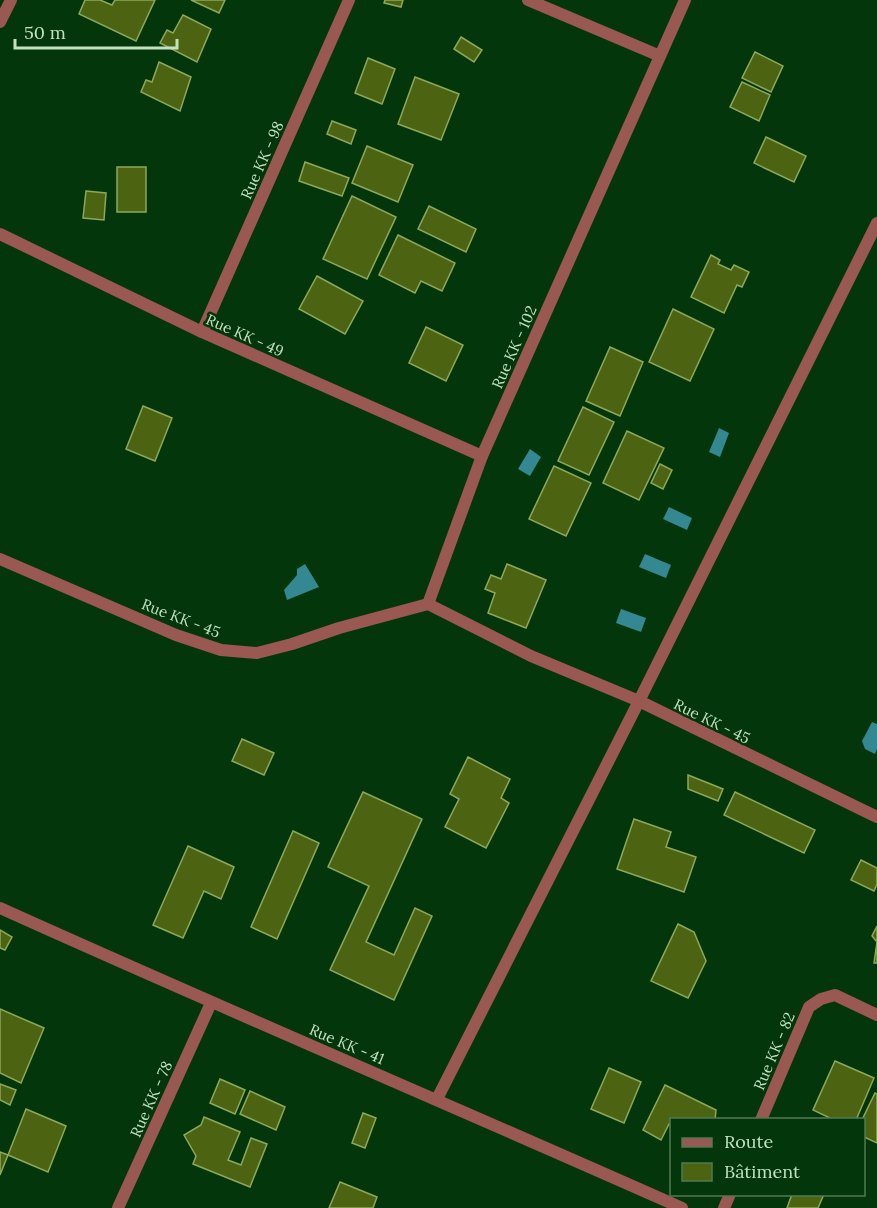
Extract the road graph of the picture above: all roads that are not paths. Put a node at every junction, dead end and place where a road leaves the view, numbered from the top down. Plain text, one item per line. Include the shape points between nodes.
1 (11, 0) edge
2 (349, 0) edge
3 (528, 0) edge
4 (685, 0) edge
5 (0, 22) edge
6 (660, 56) junction
7 (877, 224) edge
8 (0, 234) edge
9 (201, 332) junction
10 (482, 456) junction
11 (0, 560) edge
12 (428, 604) junction
13 (639, 702) junction
14 (877, 817) edge
15 (0, 908) edge
16 (211, 1003) junction
17 (877, 1015) edge
18 (437, 1099) junction
19 (761, 1118) edge
20 (118, 1208) edge
21 (682, 1208) edge

1 - 5 street
2 - 9 street, Rue KK - 98
3 - 6 street
4 - 6 street, Rue KK - 102
6 - 10 street, Rue KK - 102
7 - 13 street
8 - 9 street, Rue KK - 49
9 - 10 street, Rue KK - 49
10 - 12 street, Rue KK - 102
11 - 12 street, Rue KK - 45 via 176,635 221,650 256,653
12 - 13 street, Rue KK - 45 via 531,656
13 - 14 street, Rue KK - 45
13 - 18 street
15 - 16 street, Rue KK - 41
16 - 18 street, Rue KK - 41
16 - 20 street, Rue KK - 78
17 - 19 street, Rue KK - 82 via 835,995 809,1007
18 - 21 street, Rue KK - 41

